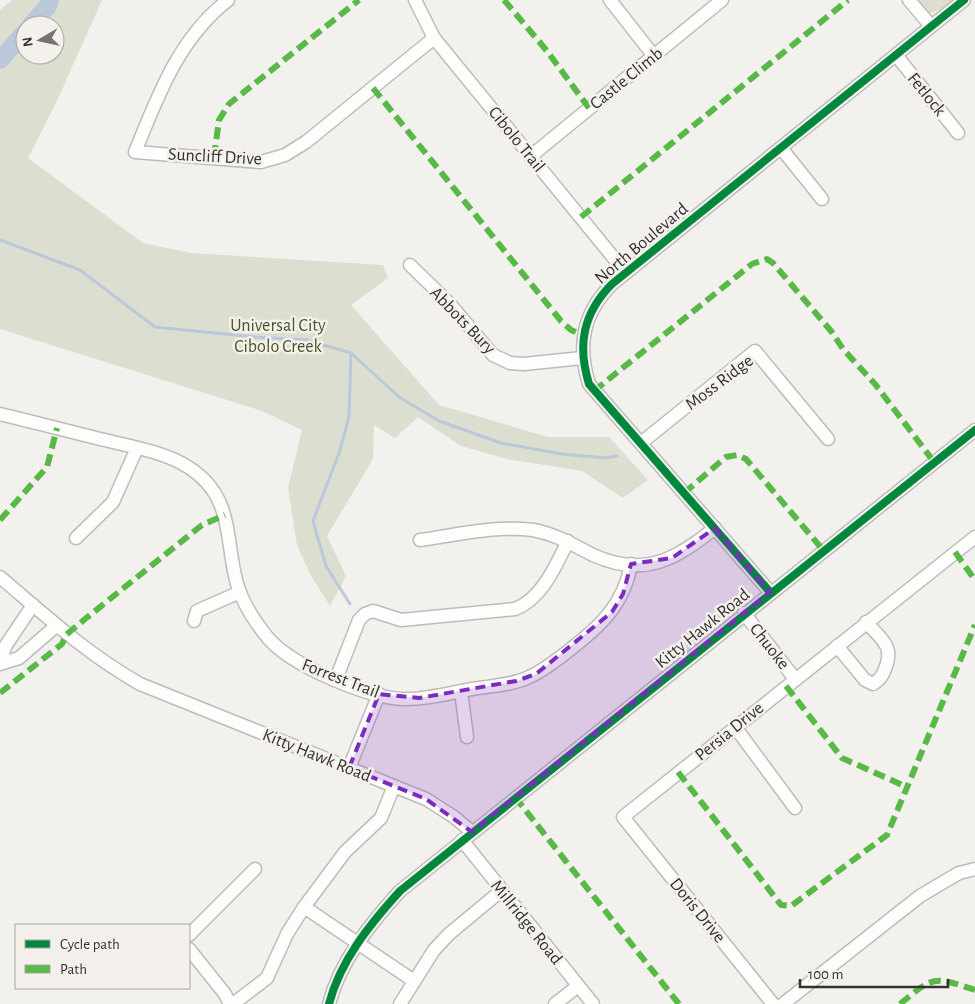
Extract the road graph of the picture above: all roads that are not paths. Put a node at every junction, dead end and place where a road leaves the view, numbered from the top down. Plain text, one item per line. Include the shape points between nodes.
1 (228, 0) edge
2 (415, 0) edge
3 (610, 0) edge
4 (722, 0) edge
5 (910, 0) edge
6 (964, 0) edge
7 (931, 26) junction
8 (434, 38) junction
9 (654, 55) junction
10 (896, 55) junction
11 (958, 133) dead end
12 (781, 148) junction
13 (531, 156) junction
14 (822, 199) dead end
15 (410, 265) dead end
16 (626, 273) junction
17 (582, 358) junction
18 (0, 414) edge
19 (975, 430) edge
20 (828, 439) dead end
21 (641, 443) junction
22 (137, 448) junction
23 (715, 528) junction
24 (975, 537) edge
25 (76, 538) dead end
26 (420, 540) dead end
27 (568, 541) junction
28 (631, 564) junction
29 (0, 577) edge
30 (240, 592) junction
31 (770, 592) junction
32 (33, 605) junction
33 (744, 613) junction
34 (194, 621) dead end
35 (866, 622) junction
36 (56, 626) junction
37 (837, 646) junction
38 (0, 663) edge
39 (795, 678) junction
40 (336, 679) junction
41 (461, 691) junction
42 (379, 694) junction
43 (735, 727) junction
44 (467, 737) dead end
45 (349, 768) junction
46 (394, 786) junction
47 (795, 808) dead end
48 (623, 817) joint
49 (467, 836) junction
50 (256, 869) dead end
51 (975, 869) edge
52 (502, 890) junction
53 (304, 907) junction
54 (190, 934) edge
55 (358, 944) junction
56 (190, 950) edge
57 (414, 981) junction
58 (578, 986) junction
59 (231, 1004) edge
60 (329, 1004) edge
61 (400, 1004) edge
62 (555, 1004) edge
63 (593, 1004) edge
64 (773, 1004) edge
65 (783, 1004) edge

1 - 8 street, Suncliff Drive via 186,43 165,80 135,152 261,162 285,156
2 - 8 street, Cibolo Trail
3 - 9 street
4 - 9 street, Castle Climb
5 - 7 street
6 - 7 street, North Boulevard
7 - 10 street, North Boulevard
8 - 13 street, Cibolo Trail
9 - 13 street, Castle Climb
10 - 11 street, Fetlock
10 - 12 street, North Boulevard
12 - 14 street
12 - 16 street, North Boulevard
13 - 16 street, Cibolo Trail
15 - 17 street, Abbots Bury via 450,304 494,355 510,363 524,364
16 - 17 street, North Boulevard via 590,311 584,328
17 - 21 street, North Boulevard via 589,384
18 - 22 street, Forrest Trail
19 - 31 street, Kitty Hawk Road
20 - 21 street, Moss Ridge via 755,351
21 - 23 street, North Boulevard
22 - 25 street via 113,502
22 - 30 street, Forrest Trail via 188,467 215,493 227,519
23 - 28 street via 672,558
23 - 31 street, North Boulevard
24 - 35 street, Persia Drive
26 - 27 street via 522,529 548,533
27 - 28 street via 593,554
27 - 40 street via 546,581 528,601 515,609 401,620 373,610 365,614 359,620
28 - 41 street, Forrest Trail via 623,594 612,612 598,628 545,669 516,682
29 - 32 street, Kitty Hawk Road
30 - 34 street via 198,611
30 - 40 street, Forrest Trail via 269,640 298,663
31 - 33 street, Kitty Hawk Road
32 - 36 street, Kitty Hawk Road
32 - 38 street via 6,645
33 - 39 street, Chuoke
33 - 49 street, Kitty Hawk Road
35 - 37 street, Persia Drive
35 - 37 street via 887,646 890,658 881,679 873,684 865,680
36 - 38 street via 19,658
36 - 45 street, Kitty Hawk Road via 140,684
37 - 39 street, Persia Drive
39 - 43 street, Persia Drive
40 - 42 street, Forrest Trail
41 - 42 street, Forrest Trail via 410,698
41 - 44 street
42 - 45 street
43 - 47 street
43 - 48 street, Persia Drive
45 - 46 street, Kitty Hawk Road
46 - 49 street, Kitty Hawk Road via 426,799 454,817
46 - 53 street via 381,818 345,852
48 - 64 street, Doris Drive
49 - 52 street, Millridge Road
49 - 55 street via 400,891
50 - 54 street
51 - 65 street via 959,873 920,896
52 - 57 street via 449,934
52 - 58 street, Millridge Road
53 - 55 street
53 - 59 street via 287,934 267,978
55 - 57 street
55 - 60 street via 341,969
56 - 59 street
57 - 61 street
58 - 62 street
58 - 63 street, Millridge Road

